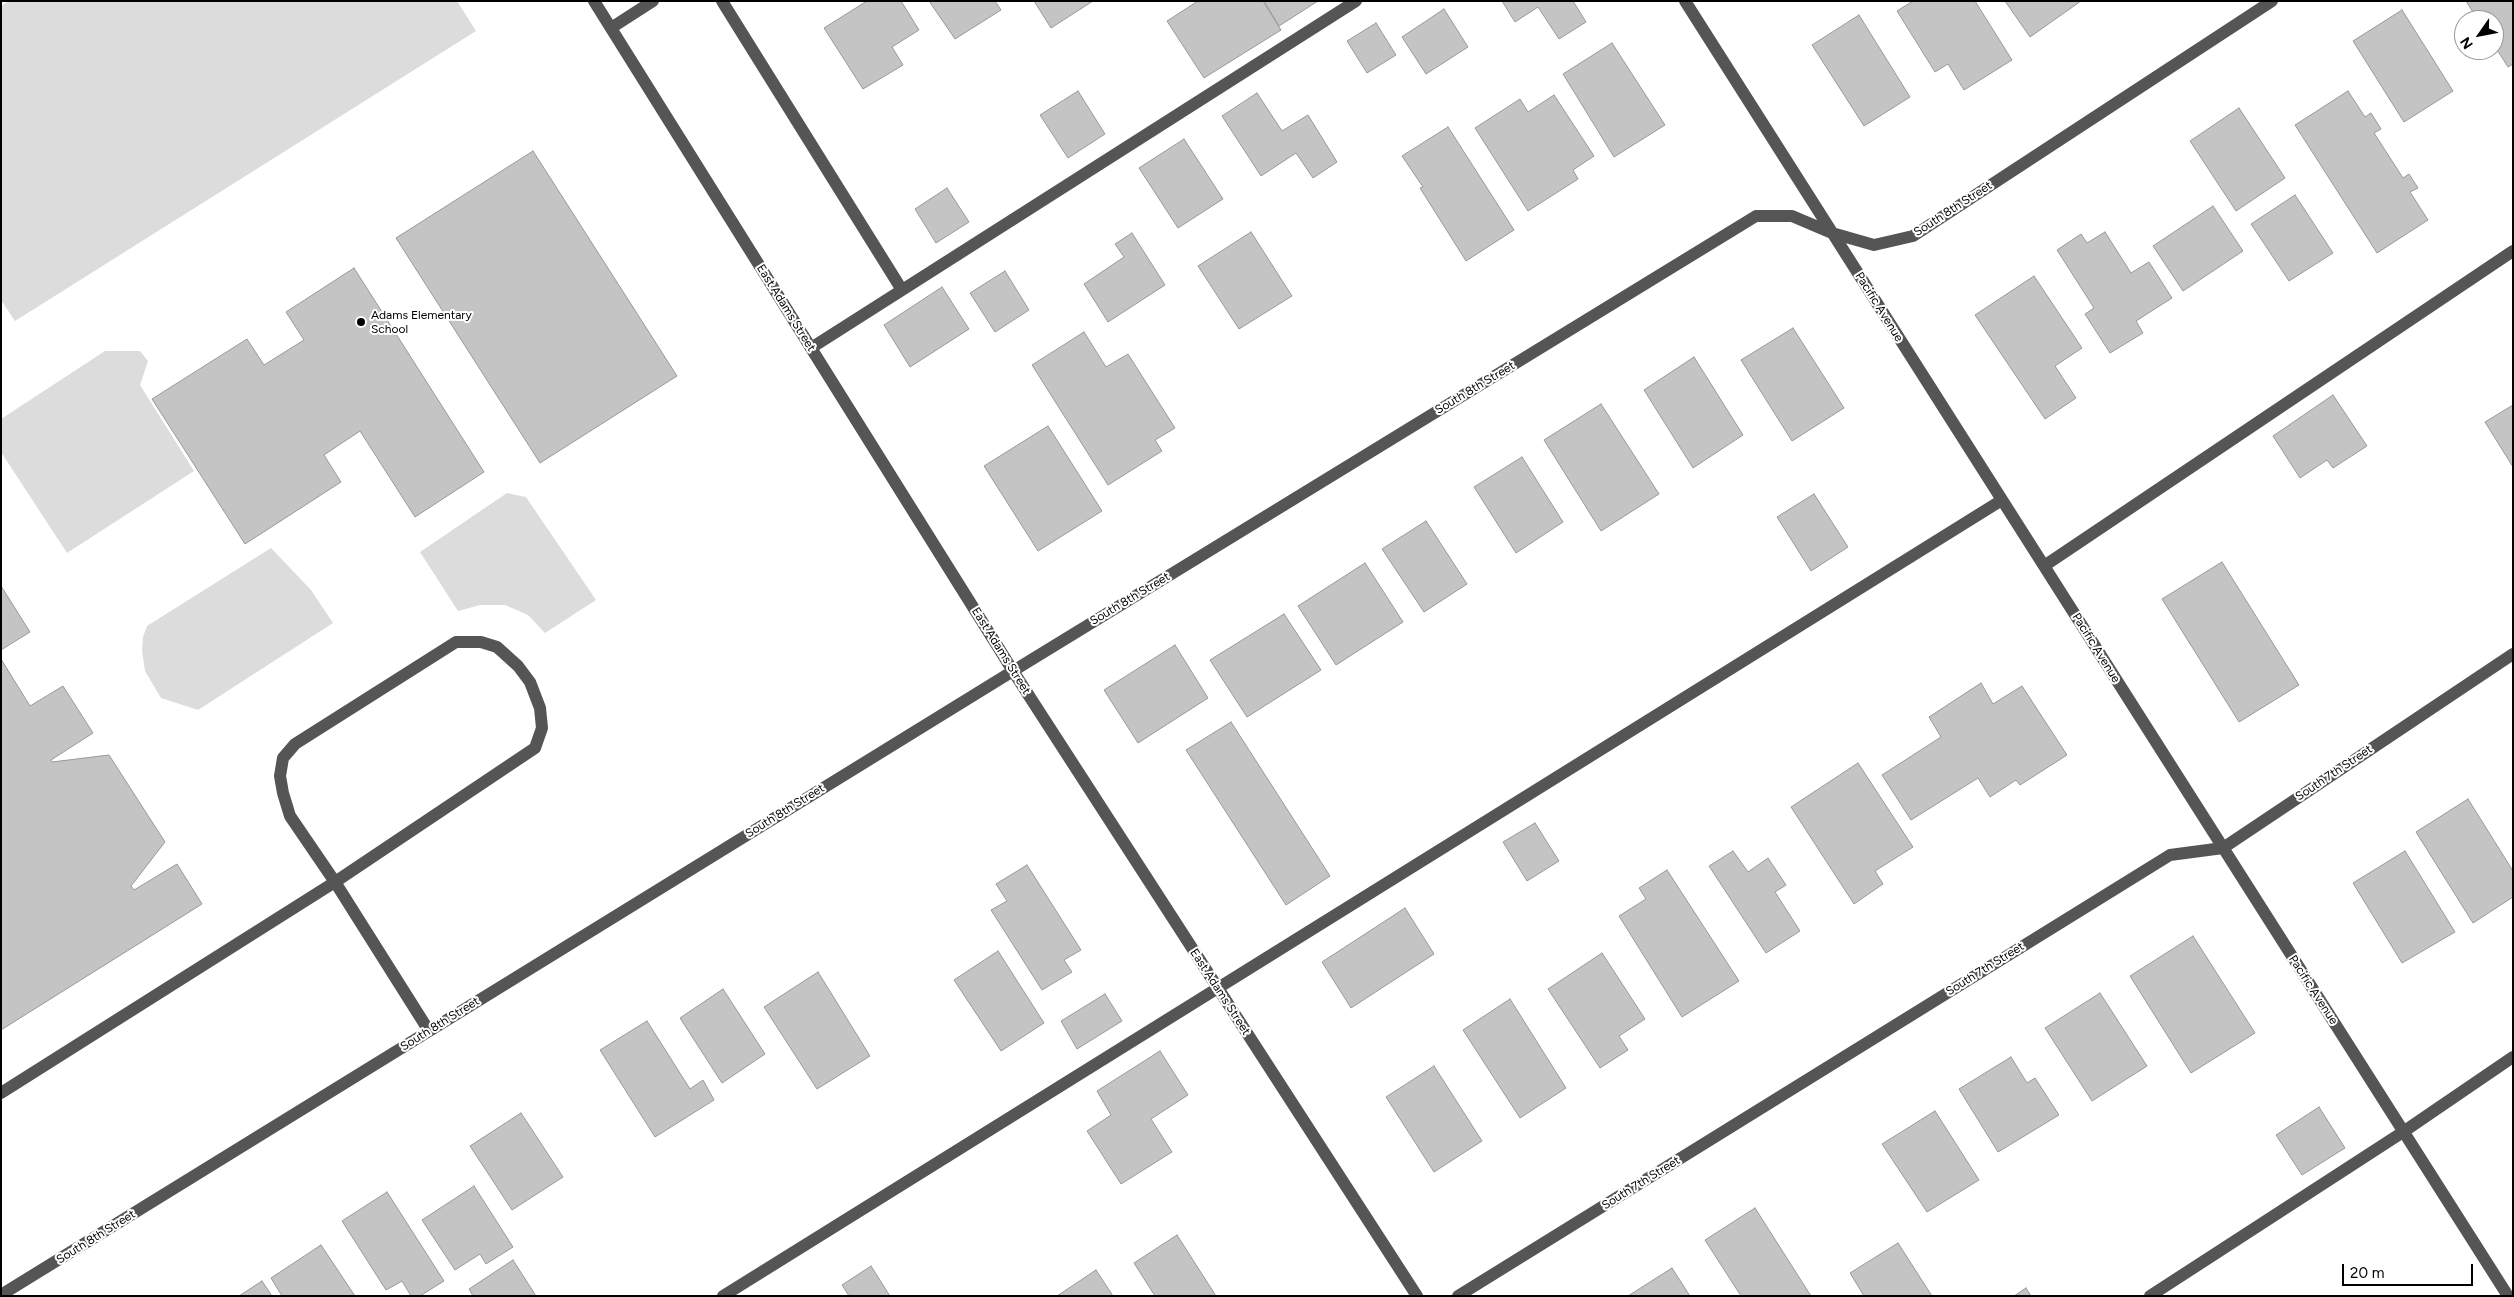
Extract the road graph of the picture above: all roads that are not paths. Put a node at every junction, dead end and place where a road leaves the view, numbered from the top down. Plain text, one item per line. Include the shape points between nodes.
1 (594, 1) edge
2 (653, 1) edge
3 (722, 1) edge
4 (1356, 1) edge
5 (1685, 1) edge
6 (2272, 1) edge
7 (611, 28) junction
8 (1832, 233) junction
9 (2513, 251) edge
10 (902, 290) junction
11 (811, 348) junction
12 (2002, 500) junction
13 (2044, 566) junction
14 (2513, 654) edge
15 (1013, 671) junction
16 (2223, 848) junction
17 (335, 882) junction
18 (1218, 989) junction
19 (429, 1031) junction
20 (2513, 1057) edge
21 (1, 1093) edge
22 (2403, 1132) junction
23 (3, 1290) edge
24 (723, 1296) edge
25 (1417, 1296) edge
26 (1458, 1296) edge
27 (2150, 1296) edge
28 (2508, 1296) edge

1 - 7 street, East Adams Street
2 - 7 street
3 - 10 street
4 - 10 street
5 - 8 street, Pacific Avenue
6 - 8 street, South 8th Street via 1913,236 1874,245
7 - 11 street, East Adams Street
8 - 12 street, Pacific Avenue
8 - 15 street, South 8th Street via 1792,216 1756,216
9 - 13 street
10 - 11 street
11 - 15 street, East Adams Street
12 - 13 street, Pacific Avenue
12 - 18 street
13 - 16 street, Pacific Avenue
14 - 16 street, South 7th Street
15 - 18 street, East Adams Street
15 - 19 street, South 8th Street
16 - 22 street, Pacific Avenue
16 - 26 street, South 7th Street via 2170,855
17 - 17 street via 535,748 542,728 540,708 530,682 497,647 481,642 456,642 294,744 284,758 280,776 290,816
17 - 19 street
17 - 21 street
18 - 24 street
18 - 25 street, East Adams Street
19 - 23 street, South 8th Street
20 - 22 street
22 - 27 street
22 - 28 street, Pacific Avenue

